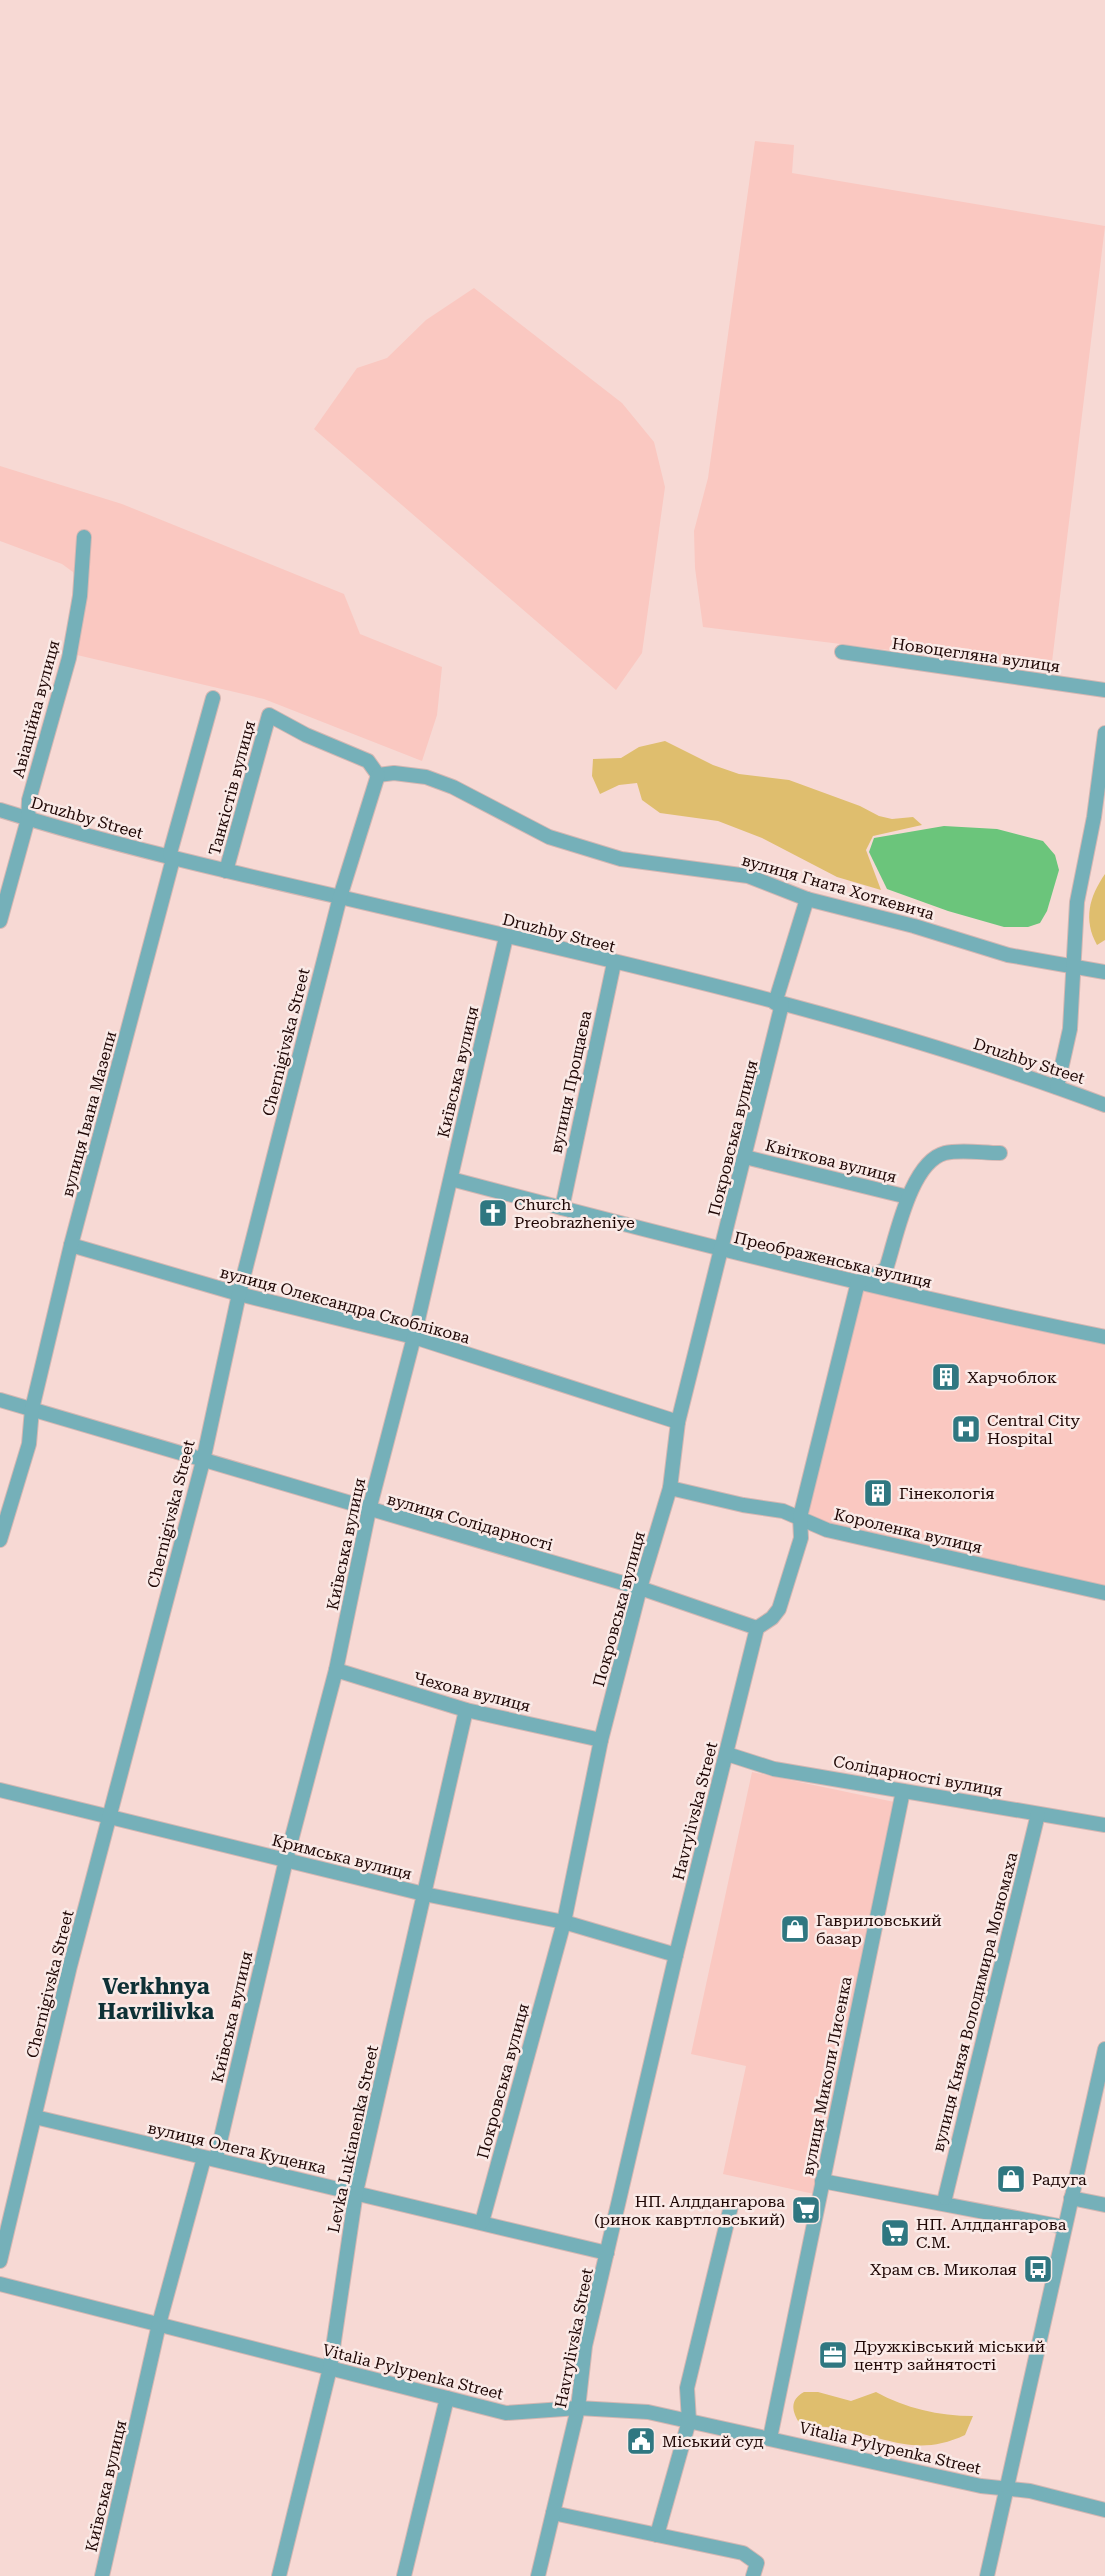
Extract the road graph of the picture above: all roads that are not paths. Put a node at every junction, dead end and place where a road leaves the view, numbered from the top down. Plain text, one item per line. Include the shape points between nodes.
1 (84, 537) dead end
2 (842, 652) dead end
3 (1105, 690) edge
4 (213, 698) dead end
5 (1105, 733) edge
6 (378, 775) junction
7 (0, 810) edge
8 (1099, 817) edge
9 (28, 819) junction
10 (173, 859) junction
11 (226, 871) junction
12 (340, 897) junction
13 (807, 898) junction
14 (0, 921) edge
15 (506, 937) junction
16 (614, 963) junction
17 (1073, 968) junction
18 (1105, 972) edge
19 (779, 1004) junction
20 (1057, 1087) junction
21 (1105, 1105) edge
22 (1000, 1153) dead end
23 (745, 1157) junction
24 (451, 1179) junction
25 (908, 1197) junction
26 (562, 1208) junction
27 (71, 1245) junction
28 (723, 1250) junction
29 (858, 1282) junction
30 (239, 1294) junction
31 (414, 1337) junction
32 (1105, 1337) edge
33 (0, 1400) edge
34 (32, 1409) junction
35 (678, 1422) junction
36 (203, 1461) junction
37 (670, 1488) junction
38 (369, 1510) junction
39 (800, 1517) junction
40 (0, 1540) edge
41 (640, 1588) junction
42 (1105, 1593) edge
43 (757, 1628) junction
44 (336, 1670) junction
45 (466, 1710) junction
46 (601, 1740) junction
47 (727, 1754) junction
48 (0, 1790) edge
49 (903, 1791) junction
50 (1038, 1814) junction
51 (110, 1817) junction
52 (1105, 1825) edge
53 (286, 1860) junction
54 (424, 1894) junction
55 (564, 1922) junction
56 (676, 1955) junction
57 (1105, 2049) edge
58 (35, 2117) junction
59 (210, 2158) junction
60 (822, 2178) junction
61 (356, 2192) junction
62 (945, 2198) junction
63 (1071, 2198) junction
64 (731, 2205) dead end
65 (1105, 2205) edge
66 (999, 2216) junction
67 (482, 2222) junction
68 (1064, 2227) junction
69 (607, 2253) junction
70 (0, 2261) edge
71 (0, 2283) edge
72 (159, 2324) junction
73 (330, 2368) junction
74 (447, 2398) junction
75 (578, 2409) junction
76 (688, 2421) junction
77 (770, 2438) junction
78 (1005, 2489) junction
79 (1105, 2510) edge
80 (553, 2513) junction
81 (657, 2535) junction
82 (755, 2569) edge
83 (102, 2576) edge
84 (279, 2576) edge
85 (404, 2576) edge
86 (538, 2576) edge
87 (987, 2576) edge

1 - 9 street, Авіаційна вулиця via 80,596 69,658 29,800
2 - 3 street, Новоцегляна вулиця
4 - 10 street, вулиця Івана Мазепи via 170,853
5 - 8 street
6 - 11 street, Танкістів вулиця via 368,761 269,715
6 - 12 street, Chernigivska Street
6 - 13 street, вулиця Гната Хоткевича via 426,777 549,837 621,859 748,876
7 - 9 street, Druzhby Street
8 - 17 street via 1077,902
9 - 10 street, Druzhby Street
9 - 14 street, Авіаційна вулиця
10 - 11 street, Druzhby Street
10 - 27 street, вулиця Івана Мазепи
11 - 12 street, Druzhby Street
12 - 15 street, Druzhby Street
12 - 30 street, Chernigivska Street
13 - 17 street, вулиця Гната Хоткевича via 1008,955
13 - 19 street, Покровська вулиця
15 - 16 street, Druzhby Street
15 - 24 street, Київська вулиця
16 - 19 street, Druzhby Street
16 - 26 street, вулиця Прощаєва
17 - 18 street, вулиця Гната Хоткевича
17 - 20 street via 1070,1029
19 - 20 street, Druzhby Street
19 - 23 street, Покровська вулиця
20 - 21 street, Druzhby Street
22 - 25 street via 945,1153 928,1162
23 - 25 street, Квіткова вулиця
23 - 28 street, Покровська вулиця
24 - 26 street, Преображенська вулиця
24 - 31 street, Київська вулиця
25 - 29 street via 886,1269
26 - 28 street, Преображенська вулиця
27 - 30 street, вулиця Олександра Скоблікова
27 - 34 street, вулиця Івана Мазепи
28 - 29 street, Преображенська вулиця
28 - 35 street, Покровська вулиця
29 - 32 street, Преображенська вулиця
29 - 39 street
30 - 31 street, вулиця Олександра Скоблікова
30 - 36 street, Chernigivska Street
31 - 35 street, вулиця Олександра Скоблікова
31 - 38 street, Київська вулиця
33 - 34 street, вулиця Солідарності
34 - 36 street, вулиця Солідарності
34 - 40 street, вулиця Івана Мазепи via 28,1444
35 - 37 street, Покровська вулиця
36 - 38 street, вулиця Солідарності
36 - 51 street, Chernigivska Street
37 - 39 street, Короленка вулиця
37 - 41 street, Покровська вулиця
38 - 41 street, вулиця Солідарності
38 - 44 street, Київська вулиця
39 - 42 street, Короленка вулиця via 827,1530
39 - 43 street via 801,1538 780,1609
41 - 43 street, вулиця Солідарності
41 - 46 street, Покровська вулиця
43 - 47 street, Havrylivska Street
44 - 45 street, Чехова вулиця
44 - 53 street, Київська вулиця
45 - 46 street, Чехова вулиця
45 - 54 street, Levka Lukianenka Street
46 - 55 street, Покровська вулиця
47 - 49 street, Солідарності вулиця via 774,1769
47 - 56 street, Havrylivska Street
48 - 51 street, Кримська вулиця
49 - 50 street, Солідарності вулиця
49 - 60 street, вулиця Миколи Лисенка
50 - 52 street, Солідарності вулиця
50 - 62 street, вулиця Князя Володимира Мономаха
51 - 53 street, Кримська вулиця
51 - 58 street, Chernigivska Street
53 - 54 street, Кримська вулиця
53 - 59 street, Київська вулиця
54 - 55 street, Кримська вулиця
54 - 61 street, Levka Lukianenka Street
55 - 56 street, Кримська вулиця
55 - 67 street, Покровська вулиця
56 - 69 street, Havrylivska Street
57 - 63 street
58 - 59 street, вулиця Олега Куценка
58 - 70 street, Chernigivska Street
59 - 61 street, вулиця Олега Куценка
59 - 72 street, Київська вулиця
60 - 62 street
60 - 66 street
60 - 77 street, вулиця Миколи Лисенка
61 - 67 street, вулиця Олега Куценка
61 - 73 street, Levka Lukianenka Street
62 - 66 street via 990,2206
63 - 65 street
63 - 68 street
64 - 76 street via 687,2388
66 - 68 street
67 - 69 street, вулиця Олега Куценка
68 - 78 street
69 - 75 street, Havrylivska Street via 585,2346
71 - 72 street, Vitalia Pylypenka Street
72 - 73 street, Vitalia Pylypenka Street
72 - 83 street, Київська вулиця
73 - 74 street, Vitalia Pylypenka Street
73 - 84 street, Levka Lukianenka Street
74 - 75 street, Vitalia Pylypenka Street via 506,2413
74 - 85 street
75 - 76 street, Vitalia Pylypenka Street via 648,2412
75 - 80 street, Havrylivska Street
76 - 77 street, Vitalia Pylypenka Street
76 - 81 street
77 - 78 street, Vitalia Pylypenka Street
78 - 79 street, Vitalia Pylypenka Street via 1030,2491
78 - 87 street
80 - 81 street
80 - 86 street, Havrylivska Street
81 - 82 street via 743,2553

